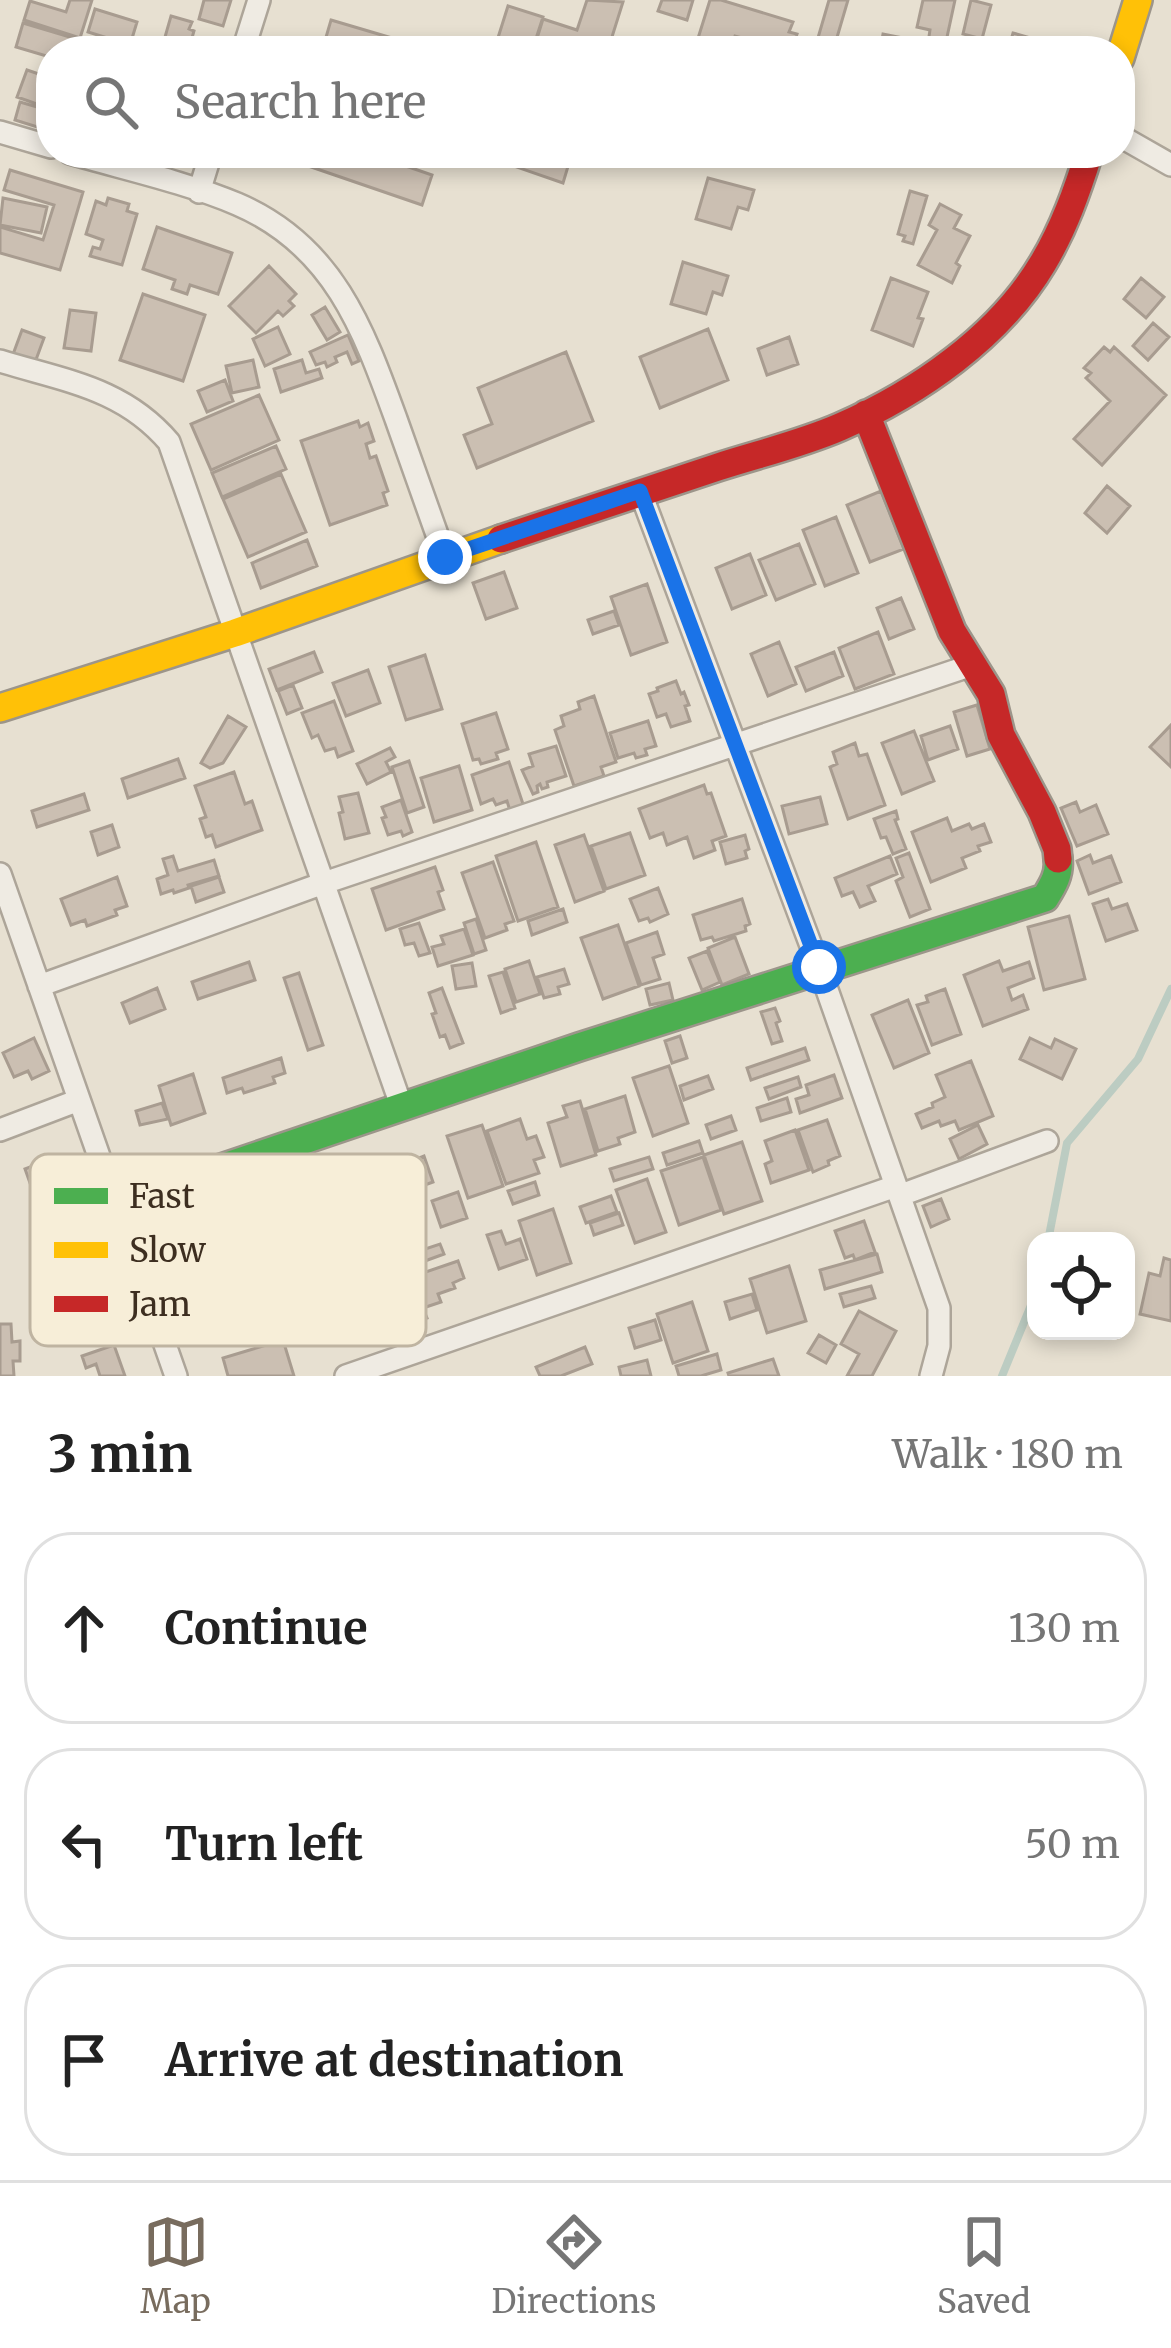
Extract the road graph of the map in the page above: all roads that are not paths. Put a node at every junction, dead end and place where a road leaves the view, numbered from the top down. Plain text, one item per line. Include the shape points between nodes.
1 (259, 0) edge
2 (1138, 0) edge
3 (248, 36) edge
4 (1127, 36) edge
5 (0, 132) edge
6 (36, 143) edge
7 (1135, 145) edge
8 (1171, 165) edge
9 (120, 168) edge
10 (206, 168) edge
11 (1084, 168) edge
12 (199, 192) junction
13 (0, 362) edge
14 (866, 414) junction
15 (640, 491) junction
16 (445, 557) junction
17 (235, 633) junction
18 (972, 665) junction
19 (0, 708) edge
20 (735, 747) junction
21 (1, 878) edge
22 (321, 884) junction
23 (819, 967) junction
24 (39, 986) junction
25 (79, 1100) junction
26 (401, 1105) junction
27 (0, 1130) edge
28 (1047, 1141) dead end
29 (98, 1154) edge
30 (260, 1154) edge
31 (898, 1191) junction
32 (166, 1346) edge
33 (176, 1376) edge
34 (346, 1376) edge
35 (932, 1376) edge

1 - 3 street
2 - 4 street
5 - 6 street
7 - 8 street
9 - 12 street
10 - 12 street
11 - 14 street via 1059,235 1000,318 921,383
12 - 16 street via 280,230 336,285 367,339
13 - 17 street via 131,406 169,442
14 - 15 street
14 - 18 street
15 - 16 street
15 - 20 street
16 - 17 street
17 - 19 street
17 - 22 street
18 - 20 street
18 - 23 street via 1057,849 1054,884 1045,898
20 - 22 street
20 - 23 street
21 - 24 street
22 - 24 street
22 - 26 street
23 - 26 street
23 - 31 street
24 - 25 street
25 - 27 street
25 - 29 street
26 - 30 street
28 - 31 street
31 - 34 street
31 - 35 street via 939,1307
32 - 33 street

